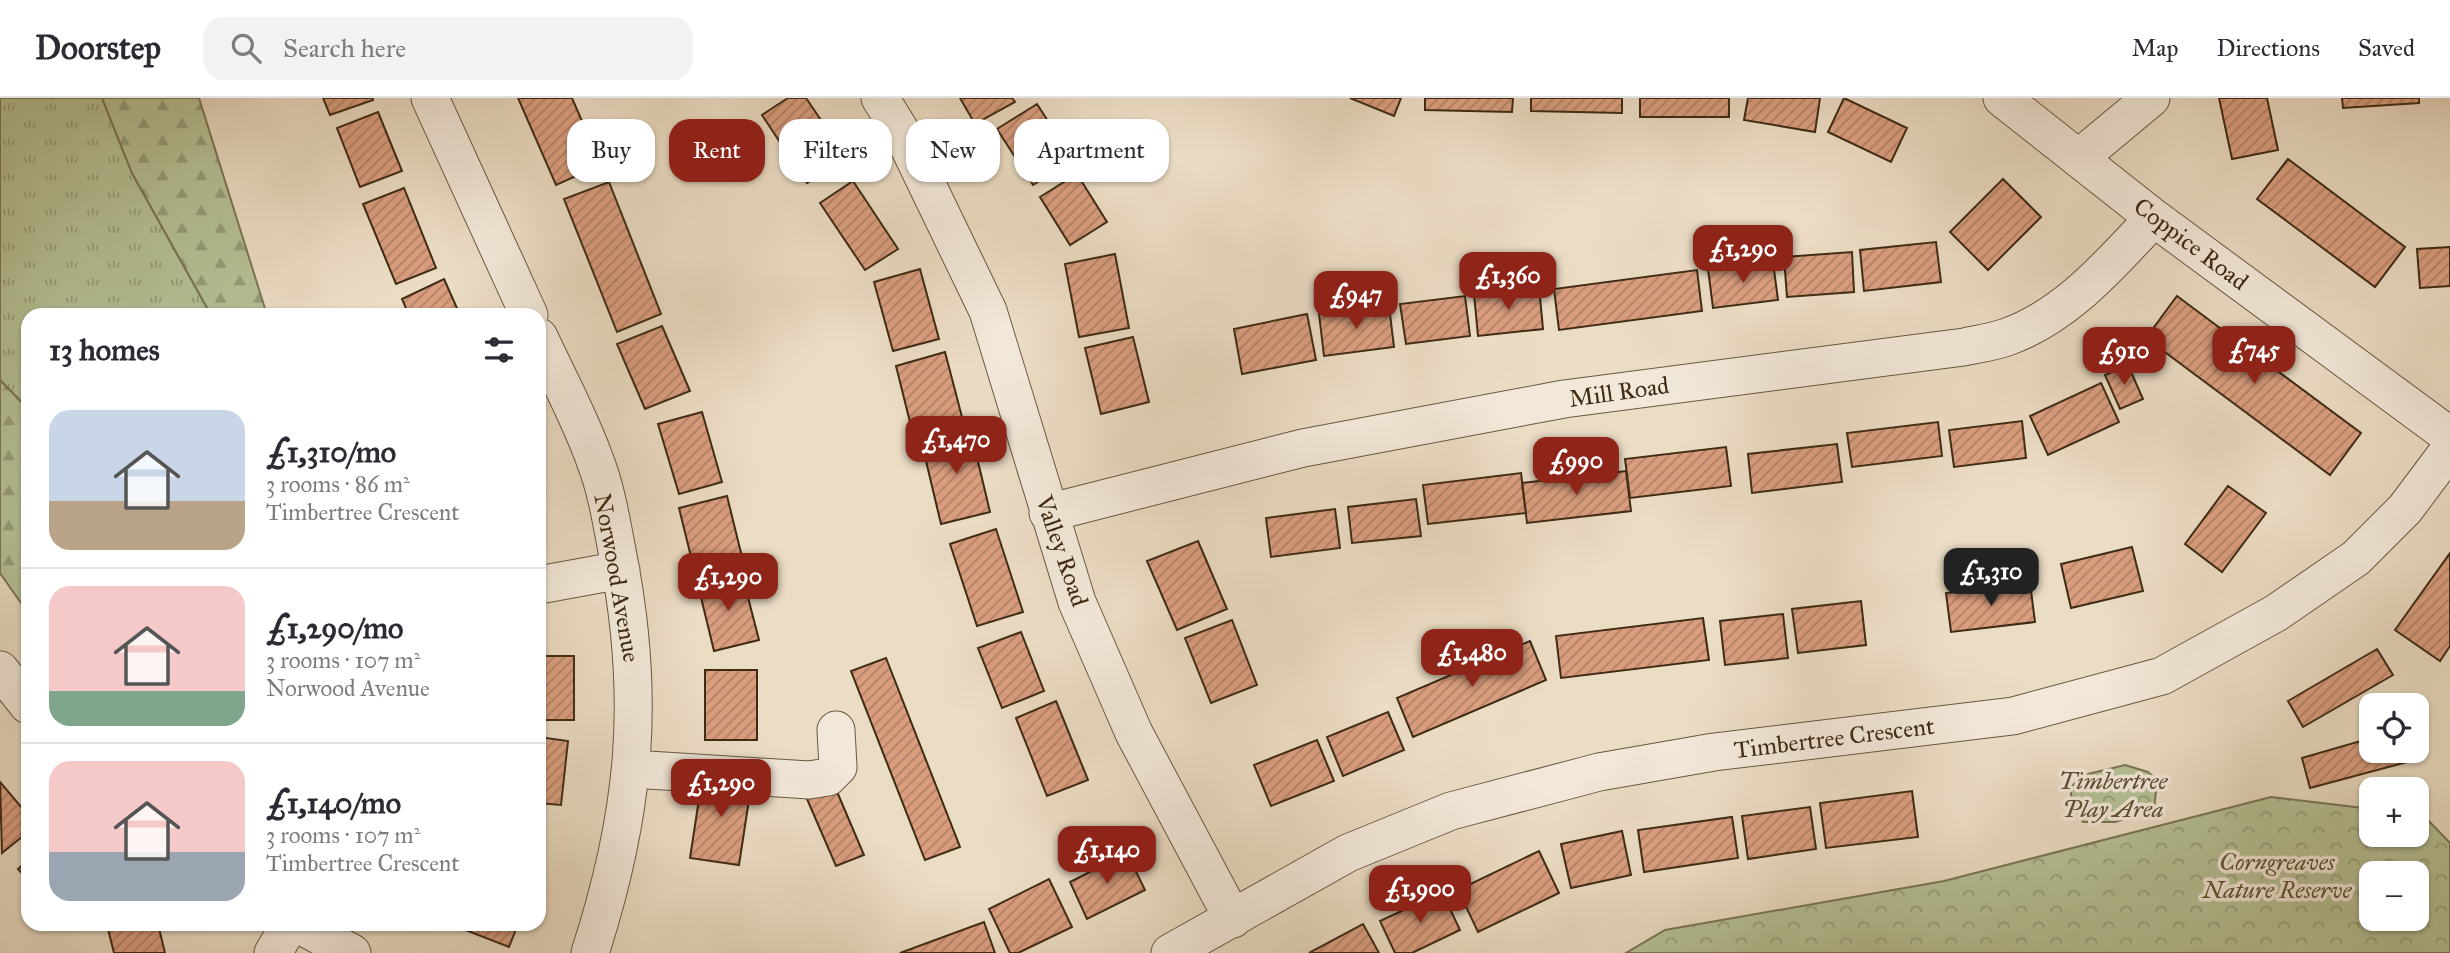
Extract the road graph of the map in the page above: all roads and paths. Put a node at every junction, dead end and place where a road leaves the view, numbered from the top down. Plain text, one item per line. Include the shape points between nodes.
1 (430, 98) edge
2 (880, 98) edge
3 (2002, 98) edge
4 (2151, 98) edge
5 (2079, 158) junction
6 (2154, 218) junction
7 (526, 308) edge
8 (546, 352) edge
9 (2450, 436) edge
10 (2450, 449) edge
11 (1048, 513) junction
12 (621, 570) junction
13 (546, 584) edge
14 (0, 670) edge
15 (21, 696) edge
16 (836, 730) dead end
17 (632, 769) junction
18 (1233, 919) junction
19 (286, 931) edge
20 (311, 931) edge
21 (273, 953) edge
22 (352, 953) edge
23 (590, 953) edge
24 (1170, 953) edge

1 - 7 street
2 - 11 street, Valley Road via 903,135 988,311
3 - 5 street, Coppice Road
4 - 5 street
5 - 6 street, Coppice Road
6 - 9 street, Coppice Road
6 - 11 street, Mill Road via 2080,294 2046,318 2006,337 1964,347 1564,399 1303,447
8 - 12 street, Norwood Avenue via 596,463
10 - 18 street, Timbertree Crescent via 2405,509 2356,558 2276,613 2162,676 2013,716 1714,752 1599,772 1451,811 1348,853
11 - 18 street, Valley Road via 1077,602 1134,733
12 - 13 street
12 - 17 street, Norwood Avenue via 634,669
14 - 15 street
16 - 17 street via 838,766 828,777 808,780
17 - 23 street, Norwood Avenue via 619,853
18 - 24 street, Timbertree Crescent
19 - 21 street
20 - 22 street

